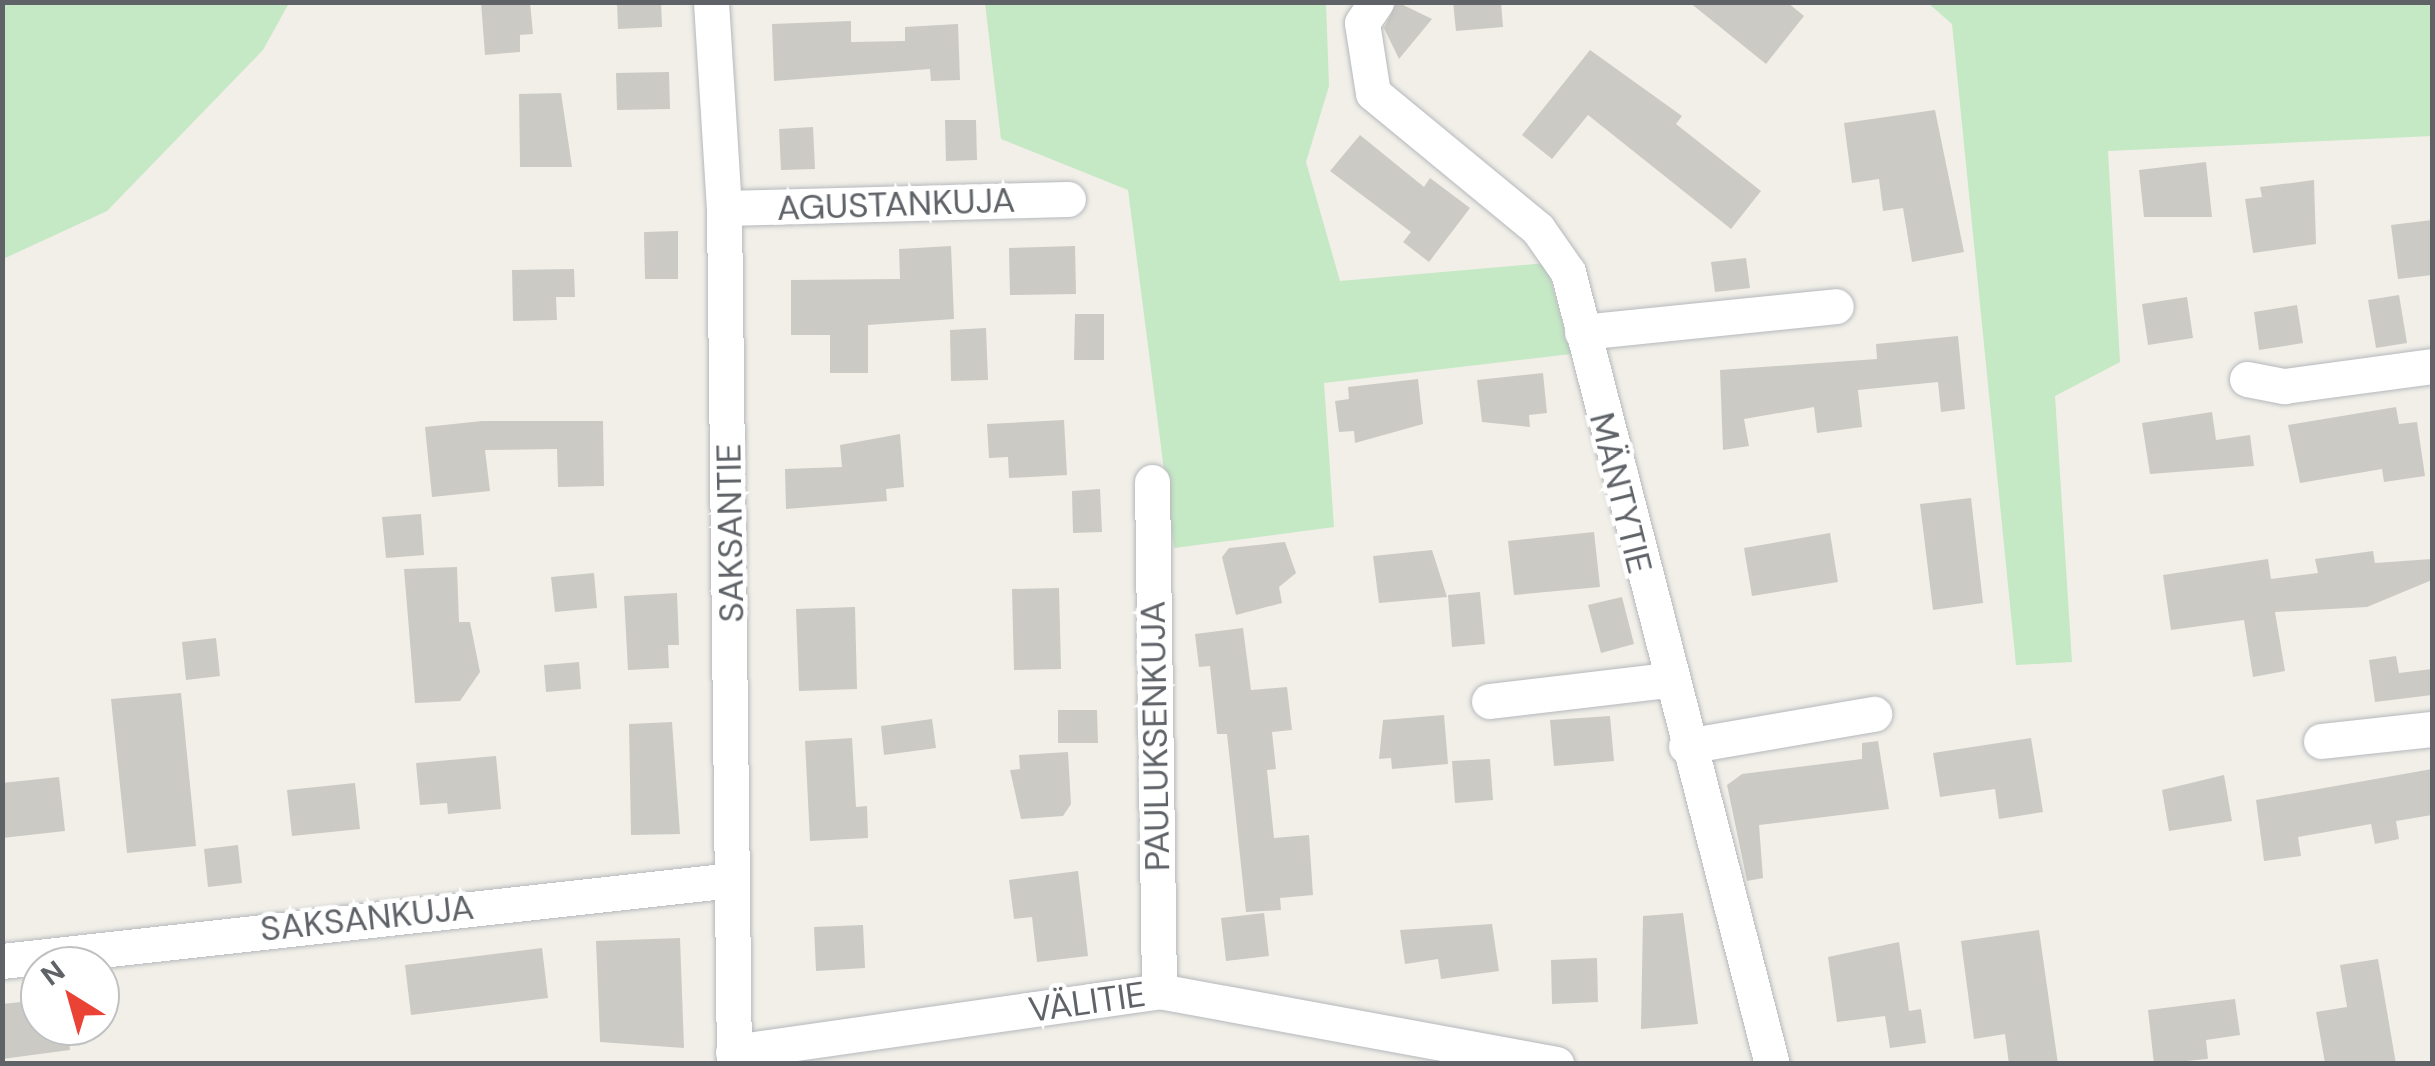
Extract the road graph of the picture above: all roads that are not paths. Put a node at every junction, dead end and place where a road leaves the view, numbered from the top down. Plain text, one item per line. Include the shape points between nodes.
1 (712, 2) edge
2 (1376, 2) edge
3 (1068, 199) dead end
4 (724, 208) junction
5 (1836, 306) dead end
6 (1582, 332) junction
7 (2432, 366) edge
8 (2247, 379) dead end
9 (1152, 482) dead end
10 (1668, 680) junction
11 (1489, 701) dead end
12 (1874, 714) dead end
13 (2432, 729) edge
14 (2321, 742) dead end
15 (1686, 746) junction
16 (732, 880) junction
17 (2, 962) edge
18 (1159, 991) junction
19 (734, 1058) edge
20 (1556, 1064) edge
21 (1772, 1064) edge

1 - 4 street, SAKSANTIE
2 - 6 street, MÄNTYTIE via 1362,23 1373,93 1538,229 1568,272
3 - 4 street, AGUSTANKUJA
4 - 16 street, SAKSANTIE
5 - 6 street
6 - 10 street, MÄNTYTIE
7 - 8 street via 2284,386
9 - 18 street, PAULUKSENKUJA
10 - 11 street
10 - 15 street, MÄNTYTIE
12 - 15 street
13 - 14 street
15 - 21 street, MÄNTYTIE
16 - 17 street, SAKSANKUJA
16 - 19 street, SAKSANTIE
18 - 19 street, VÄLITIE
18 - 20 street, VÄLITIE

